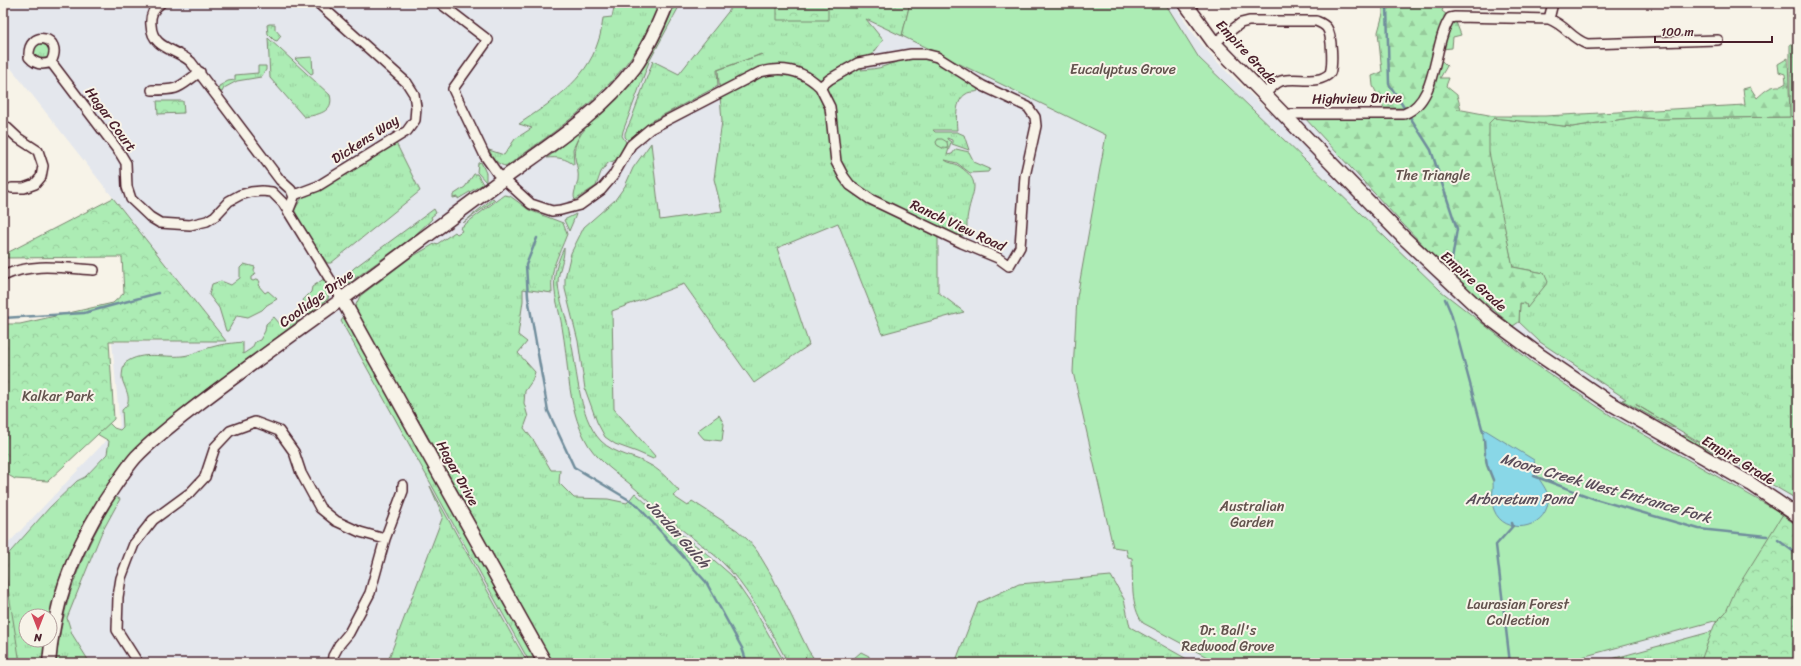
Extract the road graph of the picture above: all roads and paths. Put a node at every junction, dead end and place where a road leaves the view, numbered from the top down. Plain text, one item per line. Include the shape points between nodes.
1 (161, 3) edge
2 (318, 3) edge
3 (440, 3) edge
4 (667, 3) edge
5 (1185, 3) edge
6 (1553, 3) edge
7 (1549, 19) junction
8 (1718, 40) dead end
9 (1214, 43) junction
10 (51, 62) dead end
11 (200, 72) junction
12 (820, 87) junction
13 (152, 90) dead end
14 (1264, 95) junction
15 (1284, 114) junction
16 (3, 124) edge
17 (503, 179) junction
18 (12, 188) dead end
19 (294, 195) junction
20 (288, 212) junction
21 (94, 270) dead end
22 (3, 276) edge
23 (342, 299) junction
24 (403, 485) dead end
25 (1798, 516) edge
26 (385, 539) junction
27 (49, 663) edge
28 (138, 663) edge
29 (332, 663) edge
30 (545, 663) edge

1 - 11 street via 152,15 153,37 169,50 186,57
2 - 19 street, Dickens Way via 407,83 414,94 415,120 406,131 318,186
3 - 17 street, Ranch View Road via 488,40 453,89 485,156
4 - 17 main road, Coolidge Drive via 645,51 608,98
5 - 9 main road, Empire Grade
6 - 7 street
7 - 8 street, Highview Drive via 1560,23 1577,40 1587,44
7 - 15 street, Highview Drive via 1450,18 1441,36 1429,87 1415,107 1404,114
9 - 14 main road, Empire Grade
9 - 14 street via 1236,26 1249,22 1322,23 1329,32 1332,65 1330,74 1322,79 1282,80
10 - 20 street, Hagar Court via 120,153 126,163 127,187 131,199 150,217 160,223 190,225 207,221 240,194 262,191 272,192
11 - 13 street via 179,88
11 - 19 street via 280,180
12 - 12 street, Ranch View Road via 858,63 925,54 936,56 984,86 1028,108 1035,117 1036,126 1026,171 1020,247 1009,266 998,258 870,199 850,185 836,162 830,107
12 - 17 street, Ranch View Road via 808,77 791,70 773,69 760,72 650,129 631,145 608,183 591,198 571,209 552,211 531,204
14 - 15 main road, Empire Grade
15 - 25 main road, Empire Grade via 1404,238 1488,317 1610,404 1751,484
16 - 18 street via 38,151 43,166 41,177 35,184 24,188
17 - 23 main road, Coolidge Drive
19 - 20 street
20 - 23 street, Hagar Court
21 - 22 street via 36,266
23 - 27 street, Coolidge Drive via 167,428 136,458 99,510 74,560 57,611
23 - 30 main road, Hagar Drive
24 - 26 street
26 - 28 street via 360,532 336,521 320,508 301,473 294,452 279,431 255,422 230,431 215,447 206,477 186,496 153,520 134,544 126,562 118,597 117,630
26 - 29 street via 370,593 349,633 333,656

